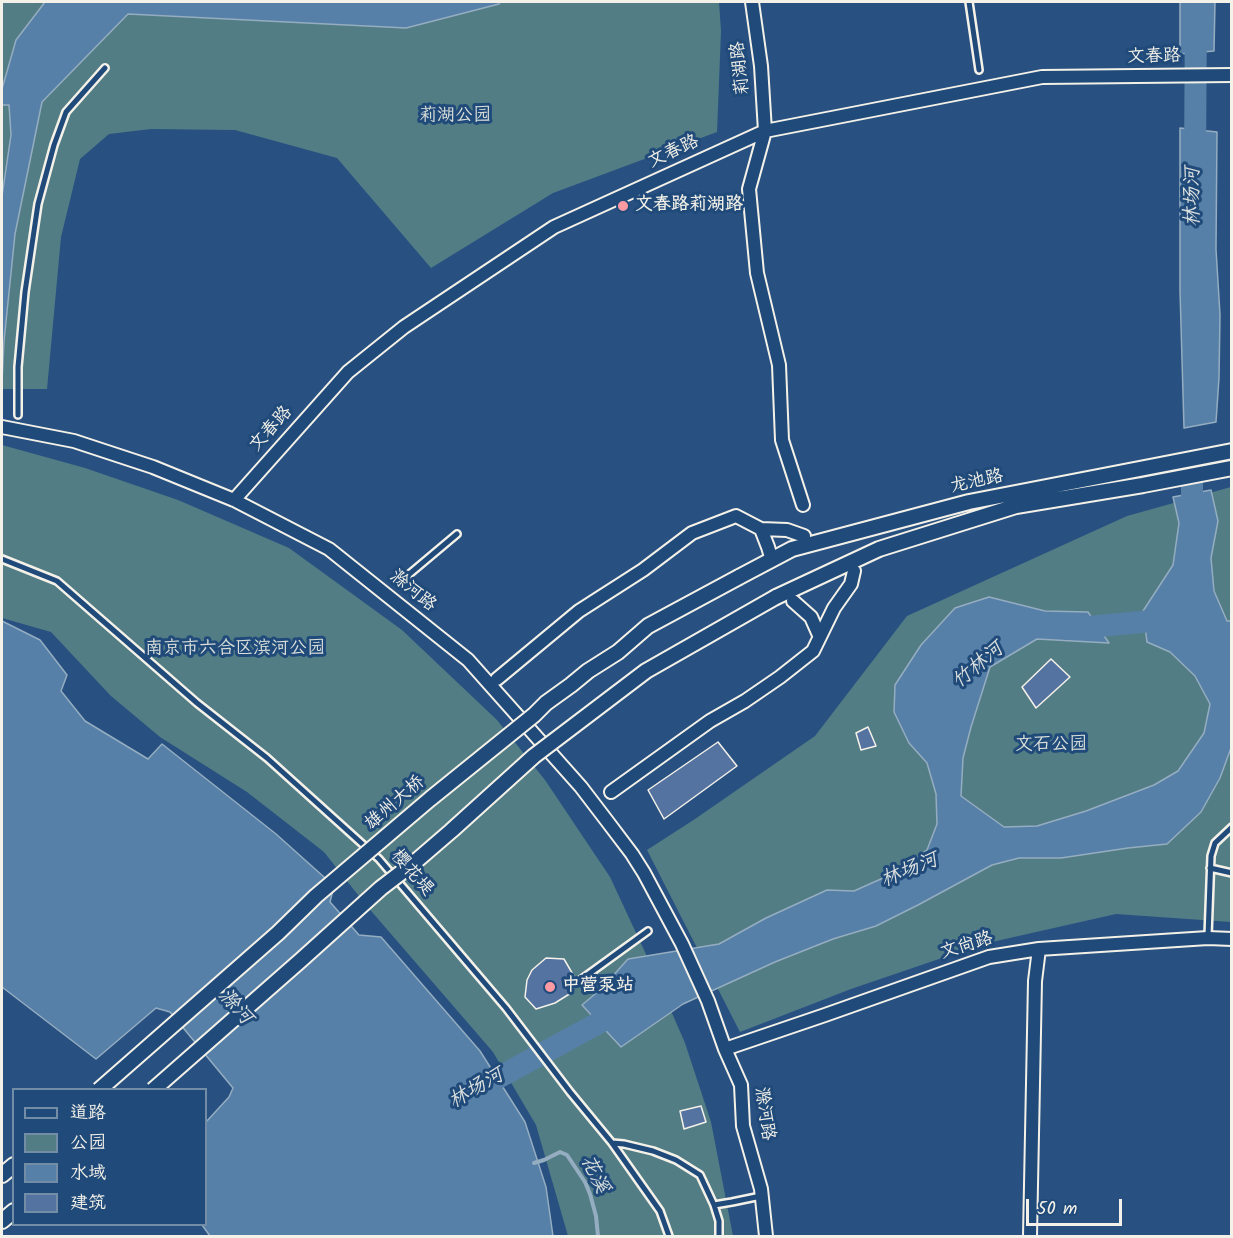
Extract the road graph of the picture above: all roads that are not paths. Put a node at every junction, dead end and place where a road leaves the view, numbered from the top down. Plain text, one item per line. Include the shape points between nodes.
1 (752, 2) edge
2 (969, 2) edge
3 (105, 68) dead end
4 (980, 70) dead end
5 (1226, 75) edge
6 (765, 131) junction
7 (18, 416) dead end
8 (2, 427) edge
9 (1232, 451) edge
10 (1232, 468) edge
11 (234, 500) junction
12 (803, 505) dead end
13 (761, 529) junction
14 (456, 534) dead end
15 (804, 536) dead end
16 (771, 557) dead end
17 (2, 559) edge
18 (854, 571) dead end
19 (407, 576) dead end
20 (739, 577) joint
21 (793, 601) dead end
22 (819, 635) junction
23 (497, 680) dead end
24 (610, 792) dead end
25 (1232, 827) edge
26 (1210, 868) junction
27 (1232, 873) edge
28 (648, 931) dead end
29 (1208, 938) junction
30 (1232, 939) edge
31 (1039, 948) junction
32 (579, 981) dead end
33 (725, 1048) junction
34 (100, 1088) edge
35 (154, 1088) edge
36 (612, 1143) junction
37 (761, 1196) junction
38 (714, 1205) junction
39 (669, 1236) edge
40 (719, 1236) edge
41 (766, 1236) edge
42 (1030, 1236) edge

1 - 6 street, 莉湖路
2 - 4 lane
3 - 7 lane via 66,112 38,204 25,292
5 - 6 street, 文春路 via 1042,77
6 - 11 street, 文春路 via 554,227 404,327 348,372
6 - 12 street, 莉湖路 via 749,189 757,273 779,365 782,440
8 - 11 street, 滁河路 via 74,441
9 - 20 main road, 龙池路 via 969,502 792,549
10 - 35 main road, 龙池路, bridge via 1016,506 879,549 776,597 646,671 534,756
11 - 33 street, 滁河路 via 329,549 468,660 581,787 632,854 682,944
13 - 15 street via 787,530
13 - 16 street
13 - 23 street via 736,516 692,532 643,570 579,611
14 - 19 lane
17 - 36 lane, 樱花堤 via 57,581 379,858 506,1008
18 - 22 street via 851,584
20 - 34 main road, 雄州大桥, bridge via 648,627 546,703 316,896
21 - 22 street via 811,617
22 - 24 street via 813,651 780,677
25 - 26 lane via 1215,843
26 - 27 lane
26 - 29 lane
28 - 32 lane
29 - 30 street, 文尚路
29 - 31 street, 文尚路
31 - 33 street, 文尚路 via 988,957
31 - 42 street
33 - 37 street, 滁河路 via 741,1085 743,1126
36 - 38 lane via 653,1151 700,1175
36 - 39 lane, 樱花堤 via 660,1211
37 - 38 lane
37 - 41 street, 滁河路
38 - 40 lane

